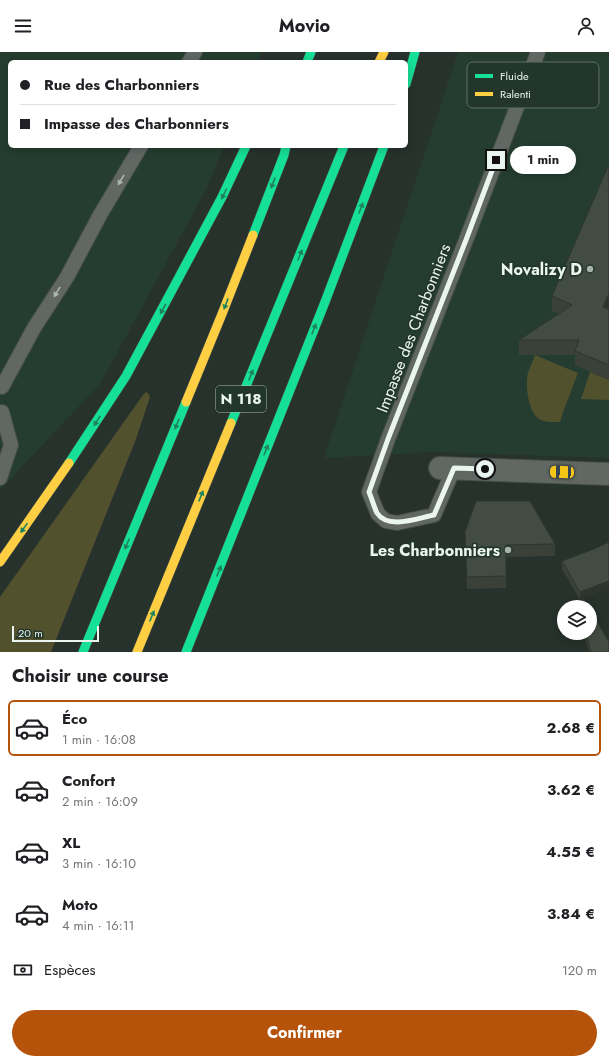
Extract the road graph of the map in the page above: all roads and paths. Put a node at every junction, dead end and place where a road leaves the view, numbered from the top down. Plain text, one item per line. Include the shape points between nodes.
1 (415, 52) edge
2 (538, 52) edge
3 (534, 62) edge
4 (408, 77) edge
5 (517, 108) edge
6 (140, 148) edge
7 (245, 148) edge
8 (286, 148) edge
9 (343, 148) edge
10 (383, 148) edge
11 (1, 387) edge
12 (2, 412) dead end
13 (447, 468) joint
14 (609, 474) edge
15 (0, 478) edge
16 (0, 562) edge
17 (83, 652) edge
18 (138, 652) edge
19 (186, 652) edge

1 - 4 highway
2 - 3 lane, Impasse des Charbonniers
5 - 13 lane, Impasse des Charbonniers via 369,492 378,514 386,521 397,523 434,515
6 -> 11 lane
7 -> 16 highway via 215,211 126,376
8 -> 17 highway, N 118 via 222,314
18 -> 9 highway, N 118
19 -> 10 highway via 320,316
12 - 15 lane via 11,445
13 - 14 street

